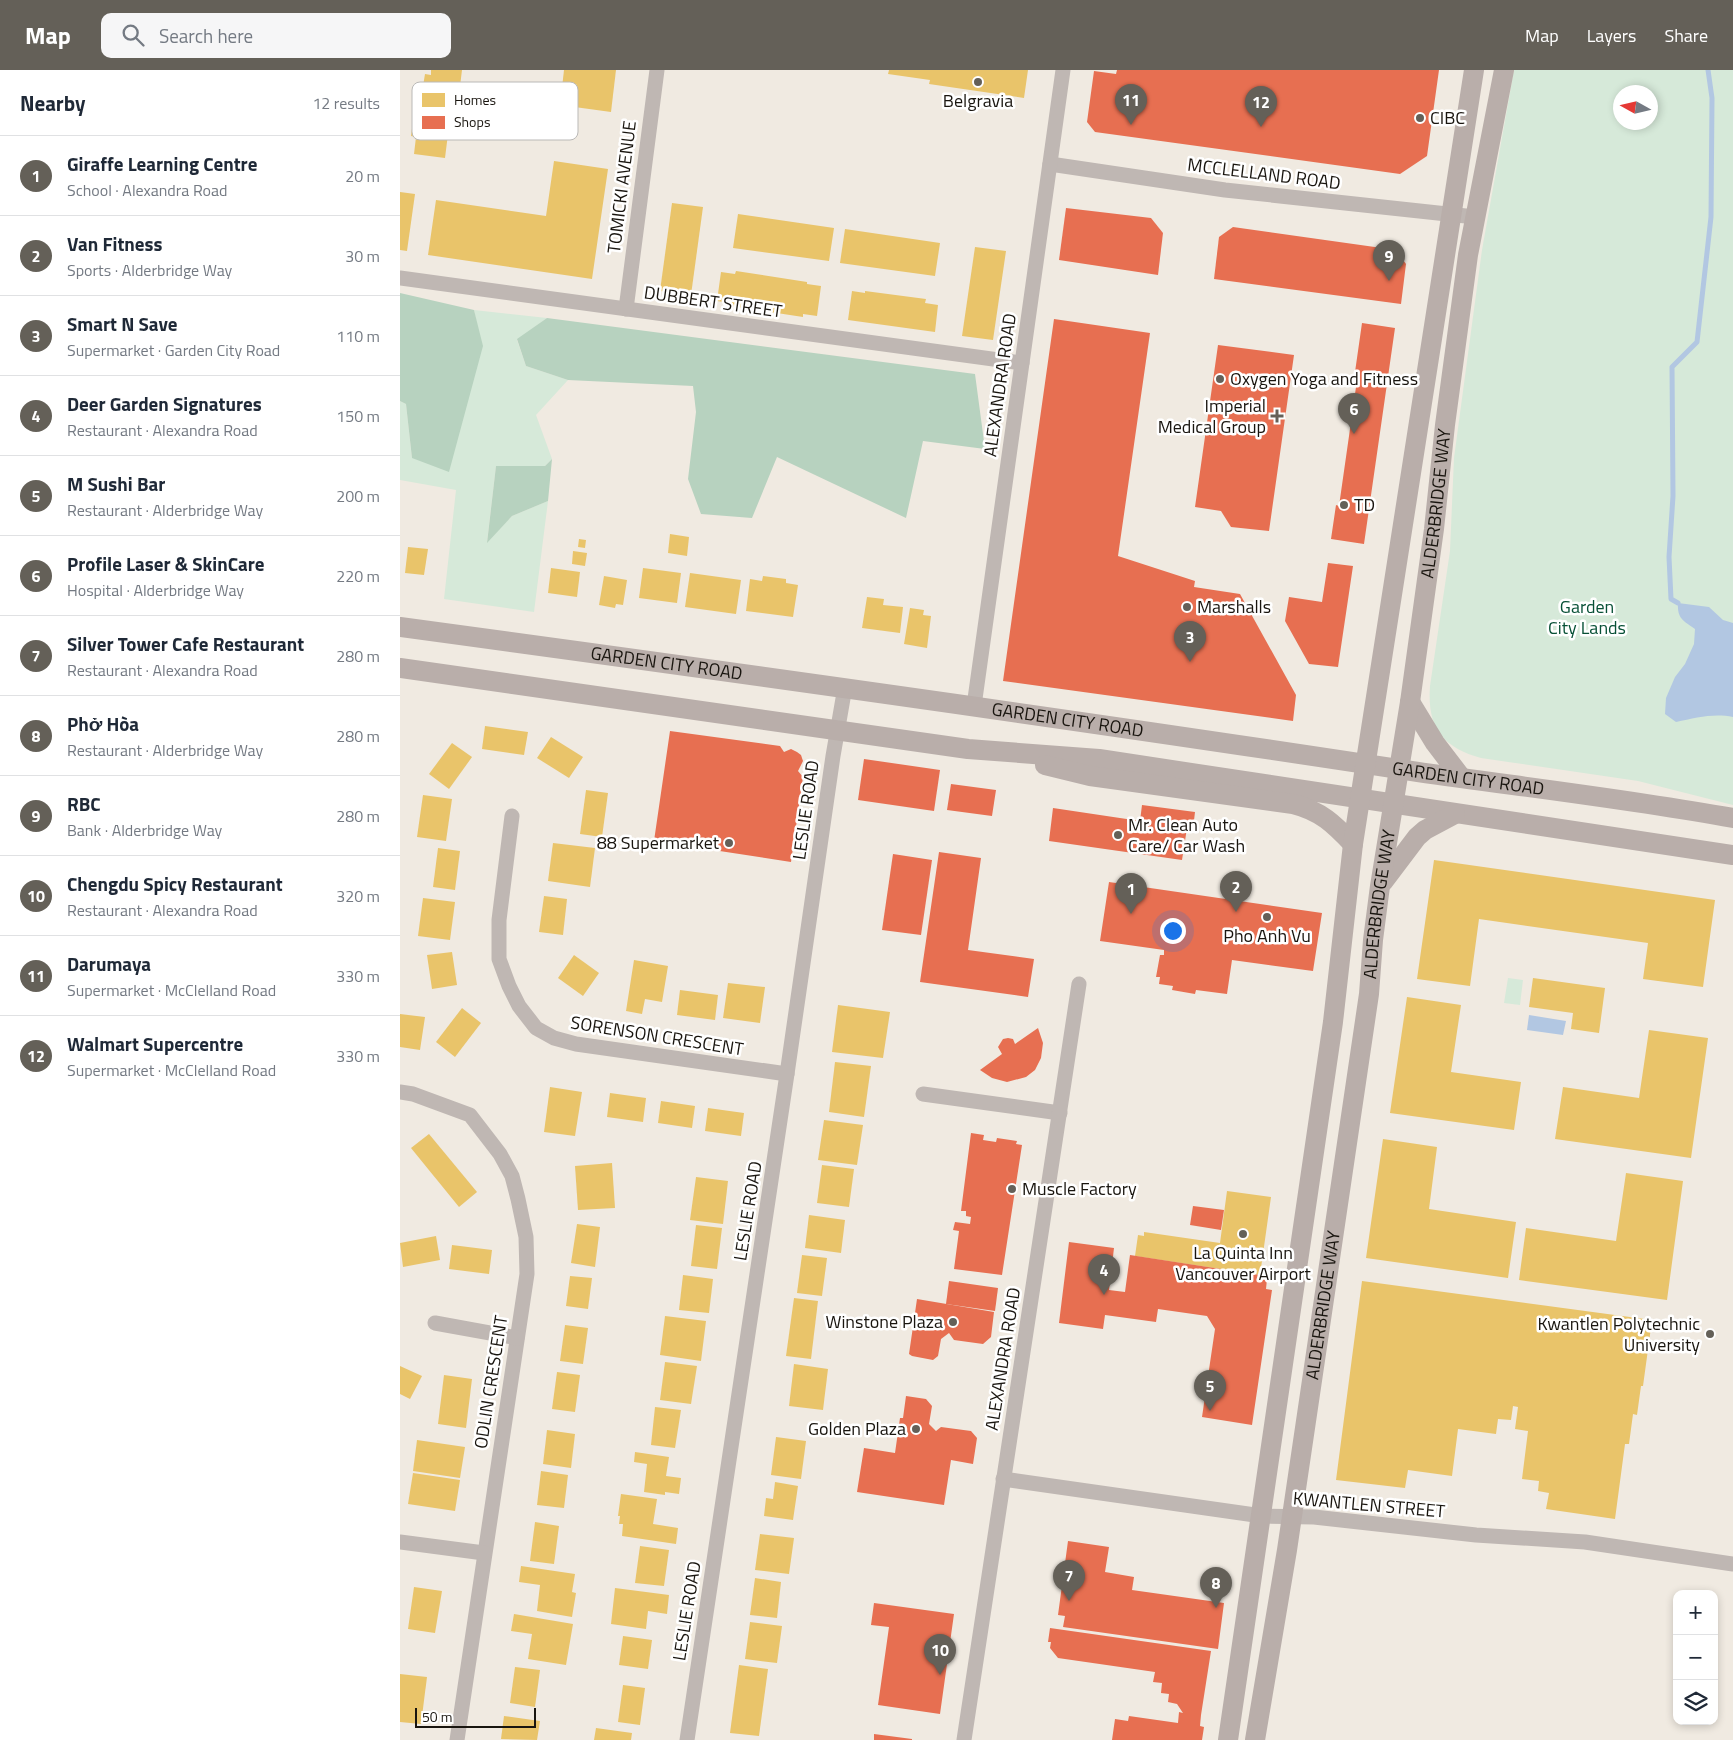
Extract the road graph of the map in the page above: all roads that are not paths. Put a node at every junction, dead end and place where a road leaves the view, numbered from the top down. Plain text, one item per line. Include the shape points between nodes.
1 (657, 70) edge
2 (1063, 70) edge
3 (1474, 70) edge
4 (1504, 70) edge
5 (1050, 164) junction
6 (1451, 214) junction
7 (1475, 217) junction
8 (400, 278) edge
9 (626, 309) junction
10 (1022, 363) junction
11 (400, 627) edge
12 (400, 668) edge
13 (845, 687) junction
14 (1410, 702) junction
15 (974, 706) junction
16 (839, 731) junction
17 (1006, 753) junction
18 (1366, 764) junction
19 (1399, 768) junction
20 (1460, 777) junction
21 (1360, 800) junction
22 (1394, 804) junction
23 (1454, 814) junction
24 (512, 816) dead end
25 (1733, 818) edge
26 (1353, 844) junction
27 (1733, 855) edge
28 (1380, 886) junction
29 (1079, 984) dead end
30 (787, 1074) junction
31 (400, 1092) edge
32 (923, 1094) dead end
33 (1060, 1113) junction
34 (435, 1323) dead end
35 (517, 1338) junction
36 (1003, 1479) junction
37 (1262, 1516) junction
38 (1292, 1516) junction
39 (400, 1542) edge
40 (484, 1553) junction
41 (1733, 1564) edge
42 (457, 1740) edge
43 (687, 1740) edge
44 (964, 1740) edge
45 (1228, 1740) edge
46 (1256, 1740) edge

1 - 9 street, TOMICKI AVENUE
2 - 5 street, ALEXANDRA ROAD
3 - 6 main road, ALDERBRIDGE WAY
4 - 7 main road, ALDERBRIDGE WAY
5 - 6 street, MCCLELLAND ROAD via 1226,190
5 - 10 street, ALEXANDRA ROAD
6 - 7 street, MCCLELLAND ROAD
6 - 18 main road, ALDERBRIDGE WAY
7 - 14 main road, ALDERBRIDGE WAY
8 - 9 street, DUBBERT STREET
9 - 10 street, DUBBERT STREET
10 - 15 street, ALEXANDRA ROAD
11 - 13 main road, GARDEN CITY ROAD
12 - 16 main road, GARDEN CITY ROAD
13 - 15 main road, GARDEN CITY ROAD
13 - 16 street, LESLIE ROAD
14 - 19 main road, ALDERBRIDGE WAY
14 - 20 main road
15 - 18 main road, GARDEN CITY ROAD
16 - 17 main road, GARDEN CITY ROAD
16 - 30 street, LESLIE ROAD via 832,760
17 - 21 main road, GARDEN CITY ROAD via 1099,759
17 - 26 main road via 1090,776 1309,808 1331,822
18 - 19 main road, GARDEN CITY ROAD
18 - 21 main road, ALDERBRIDGE WAY
19 - 20 main road, GARDEN CITY ROAD
19 - 22 main road, ALDERBRIDGE WAY
20 - 25 main road, GARDEN CITY ROAD
21 - 22 main road, GARDEN CITY ROAD
21 - 26 main road, ALDERBRIDGE WAY
22 - 23 main road, GARDEN CITY ROAD
22 - 28 main road, ALDERBRIDGE WAY
23 - 27 main road, GARDEN CITY ROAD
23 - 28 main road via 1417,837
24 - 30 street, SORENSON CRESCENT via 499,920 498,959 519,1006 536,1028 554,1038 576,1044
26 - 37 main road, ALDERBRIDGE WAY via 1333,1022
28 - 38 main road, ALDERBRIDGE WAY via 1368,994
29 - 33 street, ALEXANDRA ROAD
30 - 43 street, LESLIE ROAD
31 - 35 street, ODLIN CRESCENT via 470,1115 500,1154 512,1176 526,1236 527,1274
32 - 33 street
33 - 36 street, ALEXANDRA ROAD
34 - 35 street
35 - 40 street, ODLIN CRESCENT
36 - 37 street, KWANTLEN STREET
36 - 44 street, ALEXANDRA ROAD
37 - 38 street, KWANTLEN STREET
37 - 45 main road, ALDERBRIDGE WAY
38 - 41 street, KWANTLEN STREET via 1476,1535 1585,1542
38 - 46 main road, ALDERBRIDGE WAY
39 - 40 street
40 - 42 street, ODLIN CRESCENT

